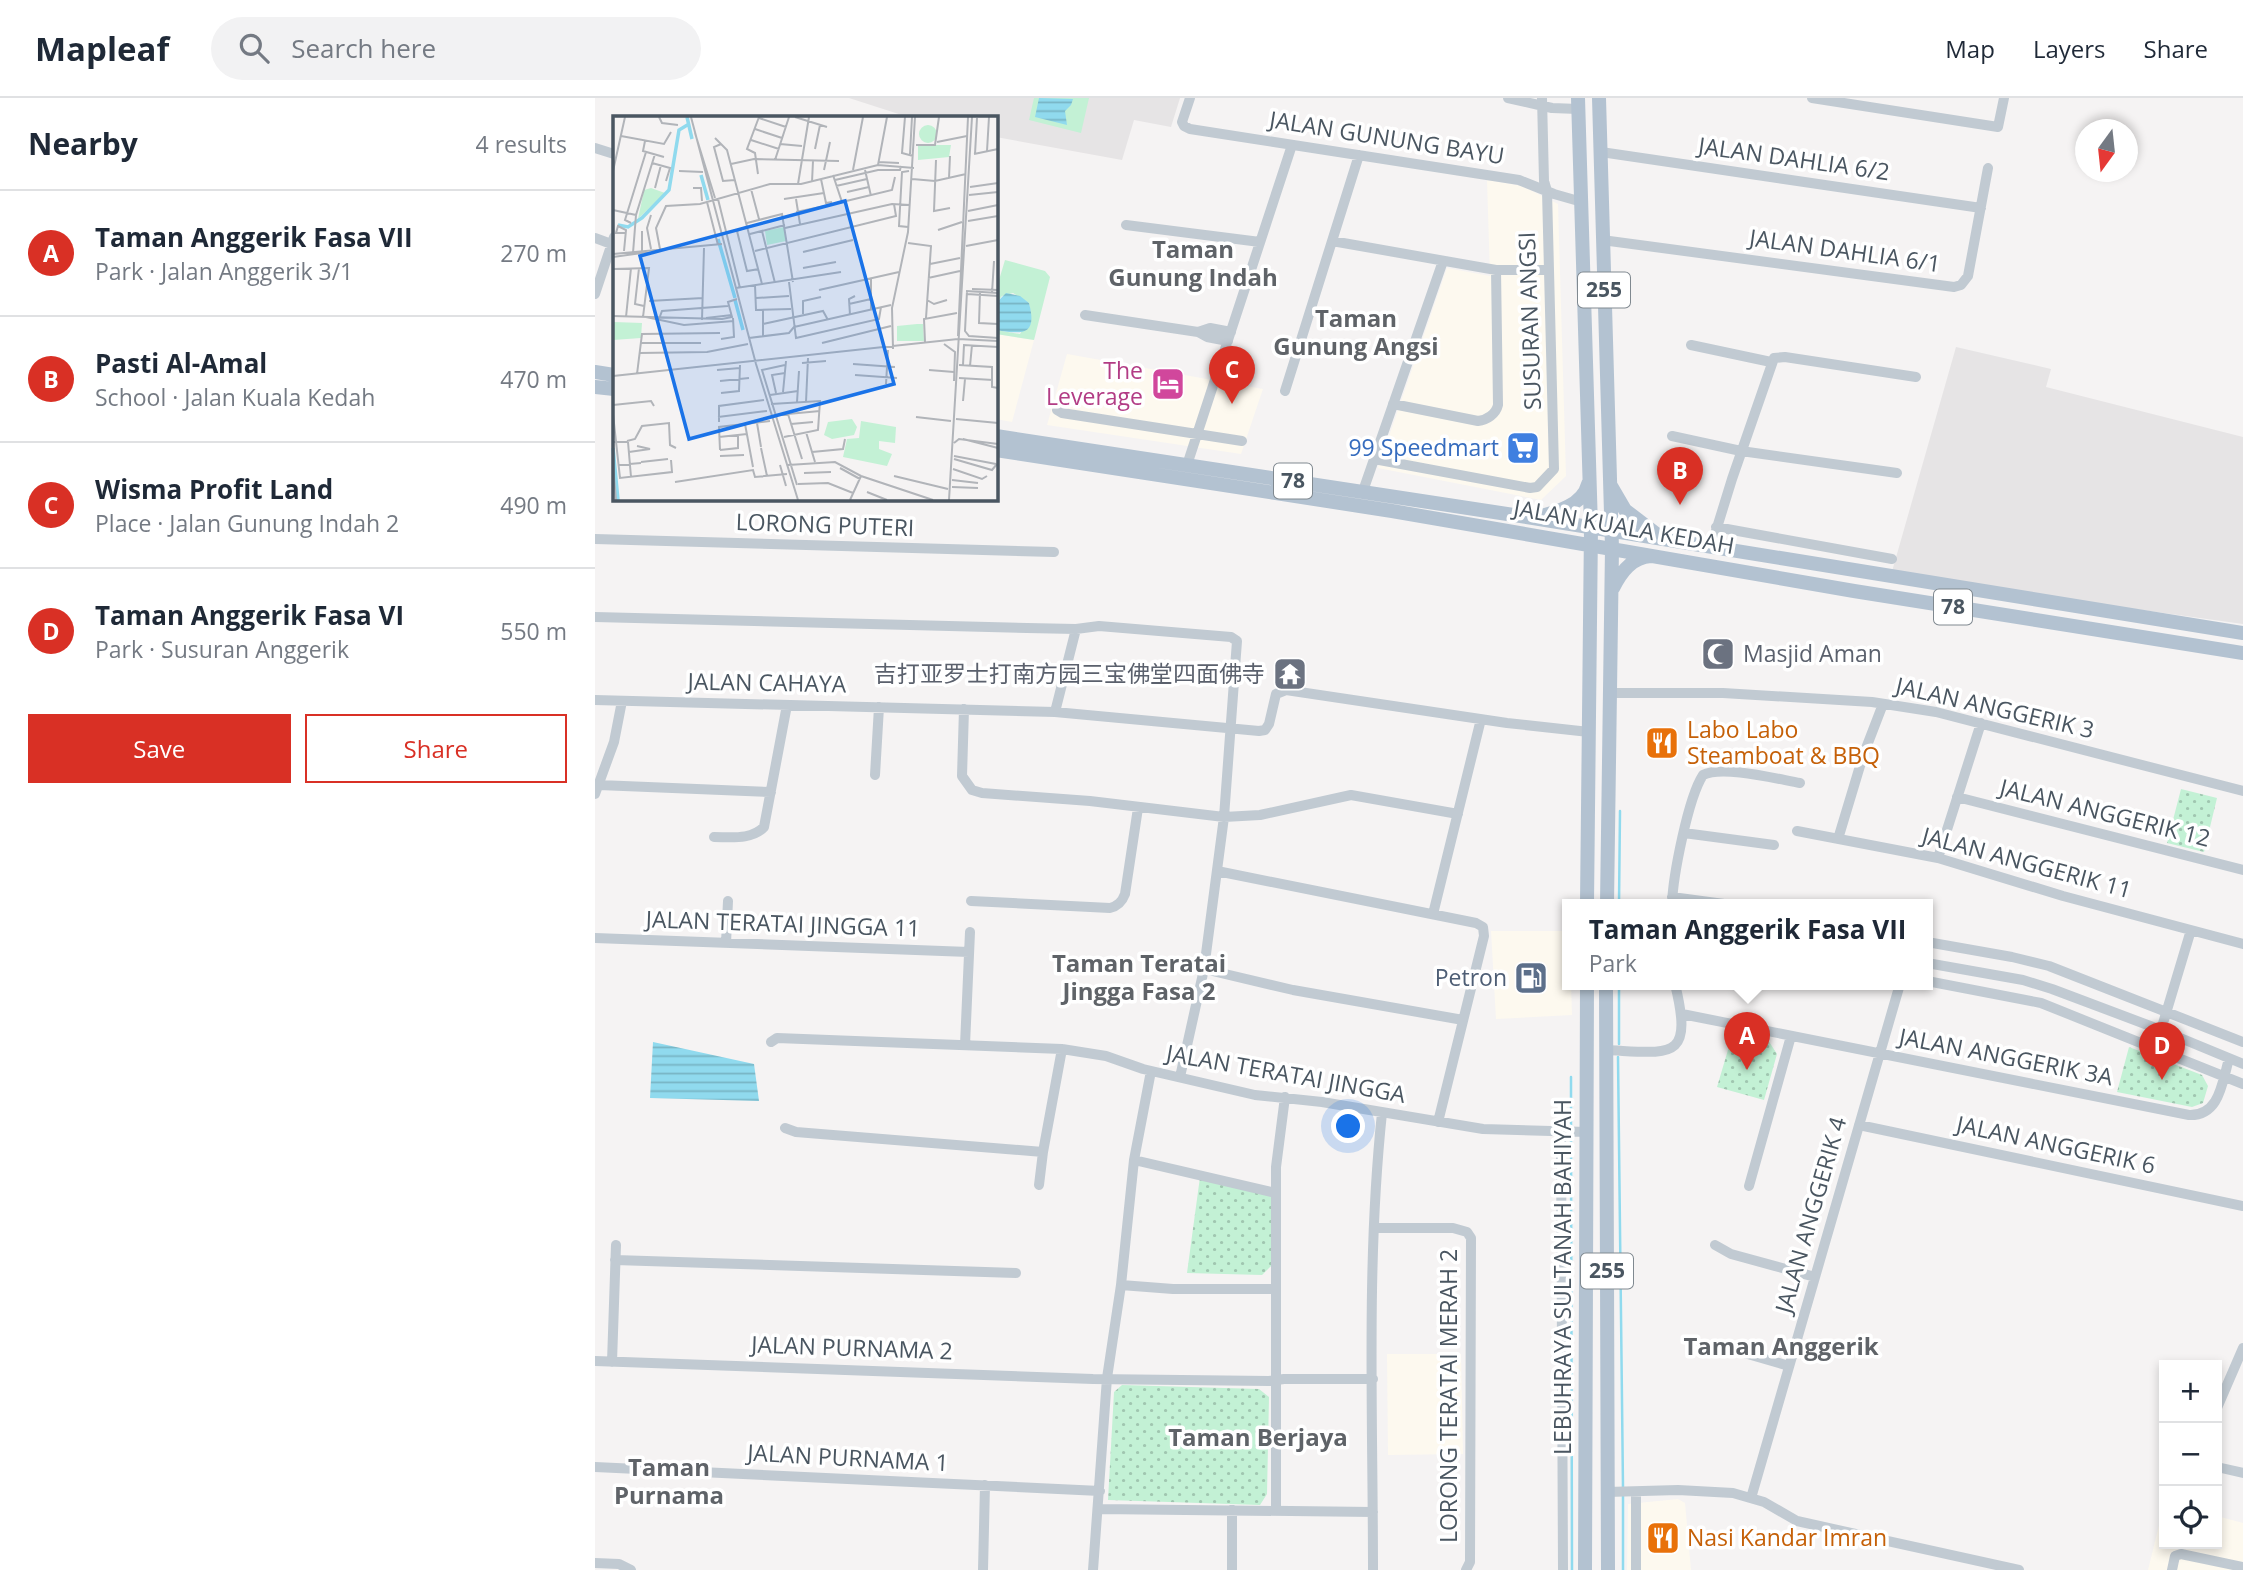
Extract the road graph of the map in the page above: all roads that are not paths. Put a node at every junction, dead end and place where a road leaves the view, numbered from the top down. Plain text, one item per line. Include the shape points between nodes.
1 (1190, 98) edge
2 (1508, 98) edge
3 (1599, 98) edge
4 (1811, 98) edge
5 (2004, 98) edge
6 (1542, 102) edge
7 (1578, 104) edge
8 (1292, 145) junction
9 (595, 148) edge
10 (1601, 152) junction
11 (613, 155) edge
12 (1359, 155) junction
13 (1988, 168) dead end
14 (1547, 191) junction
15 (1582, 202) junction
16 (1981, 208) junction
17 (1125, 225) dead end
18 (595, 238) edge
19 (1602, 240) junction
20 (1332, 241) junction
21 (613, 242) edge
22 (1259, 245) junction
23 (1443, 261) junction
24 (1496, 270) junction
25 (1549, 270) junction
26 (595, 294) edge
27 (1085, 315) dead end
28 (1229, 337) junction
29 (1691, 345) dead end
30 (1771, 362) junction
31 (595, 372) edge
32 (613, 375) edge
33 (1916, 377) dead end
34 (595, 387) edge
35 (613, 389) edge
36 (1285, 391) dead end
37 (1393, 404) junction
38 (1057, 410) dead end
39 (1197, 434) junction
40 (997, 436) edge
41 (1672, 436) dead end
42 (1242, 441) dead end
43 (997, 450) edge
44 (1741, 451) junction
45 (1374, 459) junction
46 (1187, 465) junction
47 (1897, 473) dead end
48 (1590, 479) junction
49 (1610, 483) junction
50 (1363, 491) junction
51 (1336, 495) junction
52 (1533, 518) junction
53 (1591, 527) junction
54 (1716, 527) junction
55 (1611, 531) junction
56 (595, 539) edge
57 (1567, 539) junction
58 (1663, 539) junction
59 (1591, 544) junction
60 (1711, 547) junction
61 (1612, 548) junction
62 (1054, 552) dead end
63 (1663, 557) junction
64 (1892, 559) dead end
65 (1857, 572) junction
66 (1591, 586) junction
67 (1854, 591) junction
68 (1611, 604) junction
69 (595, 617) edge
70 (1076, 629) junction
71 (2243, 633) edge
72 (2243, 653) edge
73 (1608, 693) junction
74 (595, 700) edge
75 (622, 701) junction
76 (1883, 704) junction
77 (787, 705) junction
78 (879, 707) junction
79 (964, 709) junction
80 (1055, 712) junction
81 (1481, 719) junction
82 (1981, 723) junction
83 (1231, 729) junction
84 (1589, 732) junction
85 (875, 775) dead end
86 (1800, 782) dead end
87 (597, 789) edge
88 (2243, 791) edge
89 (771, 792) junction
90 (1957, 797) junction
91 (1138, 808) junction
92 (1458, 814) junction
93 (1224, 817) junction
94 (1797, 831) dead end
95 (1685, 833) junction
96 (714, 837) dead end
97 (1838, 839) junction
98 (1774, 845) dead end
99 (1607, 850) junction
100 (1938, 858) junction
101 (2243, 870) edge
102 (1217, 871) junction
103 (1587, 899) edge
104 (1600, 899) edge
105 (1607, 899) edge
106 (1672, 899) edge
107 (729, 901) dead end
108 (971, 901) dead end
109 (1433, 914) junction
110 (2190, 930) junction
111 (970, 932) dead end
112 (595, 938) edge
113 (726, 943) junction
114 (1933, 943) edge
115 (2243, 944) edge
116 (969, 952) junction
117 (2028, 960) junction
118 (1933, 964) edge
119 (1204, 970) junction
120 (2022, 980) junction
121 (1933, 982) edge
122 (1587, 990) edge
123 (1594, 990) edge
124 (1607, 990) edge
125 (1676, 990) edge
126 (1898, 990) edge
127 (2167, 1012) junction
128 (1682, 1014) junction
129 (1463, 1020) junction
130 (2161, 1030) junction
131 (1791, 1036) junction
132 (771, 1042) dead end
133 (2243, 1042) edge
134 (965, 1045) junction
135 (1062, 1049) junction
136 (1587, 1050) junction
137 (1606, 1050) junction
138 (1880, 1054) junction
139 (2229, 1059) junction
140 (2243, 1065) edge
141 (1151, 1071) junction
142 (2224, 1076) junction
143 (1180, 1077) junction
144 (2243, 1084) edge
145 (1285, 1097) junction
146 (1382, 1112) junction
147 (1438, 1122) junction
148 (1859, 1125) junction
149 (785, 1128) dead end
150 (1561, 1132) junction
151 (1587, 1132) junction
152 (1043, 1152) junction
153 (1134, 1160) junction
154 (1039, 1185) dead end
155 (1749, 1186) dead end
156 (1276, 1193) junction
157 (2243, 1206) edge
158 (1374, 1228) junction
159 (616, 1245) dead end
160 (1715, 1245) dead end
161 (615, 1260) junction
162 (1016, 1273) dead end
163 (1815, 1278) junction
164 (1121, 1285) junction
165 (1276, 1289) junction
166 (1727, 1348) dead end
167 (2243, 1348) edge
168 (595, 1361) edge
169 (612, 1362) junction
170 (1789, 1366) junction
171 (1107, 1378) junction
172 (1373, 1379) junction
173 (1276, 1380) junction
174 (2222, 1396) edge
175 (595, 1467) edge
176 (2222, 1468) edge
177 (2243, 1473) edge
178 (985, 1485) junction
179 (1100, 1491) junction
180 (1612, 1492) junction
181 (1633, 1492) junction
182 (1751, 1498) junction
183 (1098, 1509) junction
184 (1232, 1510) junction
185 (1276, 1511) junction
186 (1373, 1512) junction
187 (595, 1563) edge
188 (2243, 1567) edge
189 (631, 1570) edge
190 (983, 1570) edge
191 (1093, 1570) edge
192 (1231, 1570) edge
193 (1373, 1570) edge
194 (1466, 1570) edge
195 (1563, 1570) edge
196 (1585, 1570) edge
197 (1608, 1570) edge
198 (1636, 1570) edge
199 (2019, 1570) edge
200 (2172, 1570) edge

1 - 8 street, JALAN GUNUNG BAYU via 1183,118 1190,129
2 - 6 street
3 - 10 main road, 255
4 - 5 street via 1998,127
6 - 7 street
6 - 14 street, SUSURAN ANGSI
7 - 15 main road, 255
8 - 12 street, JALAN GUNUNG BAYU
8 - 22 street
9 - 11 street
10 - 16 street, JALAN DAHLIA 6/2
10 - 19 main road, 255
12 - 14 street, JALAN GUNUNG BAYU via 1519,180
12 - 20 street
13 - 16 street, JALAN DAHLIA 6/1
14 - 15 street, JALAN GUNUNG BAYU
14 - 25 street, SUSURAN ANGSI
15 - 48 main road, 255
16 - 19 street, JALAN DAHLIA 6/1 via 1968,276 1954,286
17 - 22 street via 1236,237
18 - 21 street
19 - 49 main road, 255
20 - 23 street
20 - 36 street
21 - 26 street
22 - 28 street
23 - 24 street
23 - 37 street
24 - 25 street
24 - 37 street via 1495,411 1478,421
25 - 45 street, SUSURAN ANGSI via 1552,472 1530,488
27 - 28 street via 1198,332 1210,328
28 - 39 street
29 - 30 street
30 - 33 street via 1785,356
30 - 44 street
31 - 32 main road
34 - 35 main road
37 - 45 street
38 - 39 street
39 - 42 street
39 - 46 street
40 - 46 main road, JALAN KUALA KEDAH / 78
41 - 44 street
43 - 51 main road, JALAN KUALA KEDAH / 78
44 - 47 street
44 - 54 street
45 - 50 street
46 - 51 main road, JALAN KUALA KEDAH / 78
48 - 52 main road via 1587,492 1577,502
48 - 53 main road, 255
49 - 55 main road, 255
49 - 58 main road via 1625,510
50 - 51 main road, JALAN KUALA KEDAH / 78
50 - 52 main road, JALAN KUALA KEDAH / 78
51 - 57 main road, JALAN KUALA KEDAH / 78
52 - 53 main road, JALAN KUALA KEDAH / 78
53 - 55 main road, JALAN KUALA KEDAH / 78
53 - 59 main road, 255
54 - 60 street
54 - 64 street
55 - 58 main road, JALAN KUALA KEDAH / 78
55 - 61 main road, 255
56 - 62 street, LORONG PUTERI
57 - 59 main road, JALAN KUALA KEDAH / 78
57 - 66 main road via 1584,561
58 - 60 main road, JALAN KUALA KEDAH / 78
59 - 61 main road, JALAN KUALA KEDAH / 78
59 - 66 main road, 255
60 - 65 main road, JALAN KUALA KEDAH / 78
61 - 63 main road, JALAN KUALA KEDAH / 78
61 - 68 main road, 255
63 - 67 main road, JALAN KUALA KEDAH / 78
63 - 68 main road via 1646,556 1632,562 1620,573
65 - 67 main road
65 - 71 main road, JALAN KUALA KEDAH / 78
66 - 84 main road, 255
67 - 72 main road, JALAN KUALA KEDAH / 78
68 - 73 main road, 255
69 - 70 street
70 - 80 street
70 - 83 street via 1099,626 1231,637 1237,641
73 - 76 street, JALAN ANGGERIK 3 via 1723,693
73 - 99 main road, 255
74 - 75 street, JALAN CAHAYA
75 - 77 street, JALAN CAHAYA
75 - 87 street via 614,742
76 - 82 street, JALAN ANGGERIK 3
76 - 97 street
77 - 78 street, JALAN CAHAYA
77 - 89 street
78 - 79 street, JALAN CAHAYA
78 - 85 street
79 - 80 street, JALAN CAHAYA
79 - 91 street via 962,776 972,790
80 - 83 street, JALAN CAHAYA
81 - 83 street, JALAN CAHAYA via 1286,690 1276,694 1265,730
81 - 84 street
81 - 92 street
82 - 88 street, JALAN ANGGERIK 3
82 - 90 street
83 - 93 street
84 - 103 main road, 255
86 - 95 street via 1706,772 1699,780
87 - 89 street
89 - 96 street via 764,827 758,833
90 - 100 street
90 - 101 street, JALAN ANGGERIK 12
91 - 93 street
91 - 108 street via 1125,894 1115,907
92 - 93 street via 1351,795 1260,815
92 - 109 street
93 - 102 street
94 - 97 street, JALAN ANGGERIK 11
95 - 98 street
95 - 106 street
97 - 100 street, JALAN ANGGERIK 11
99 - 104 main road
99 - 105 main road, 255
100 - 110 street, JALAN ANGGERIK 11
102 - 109 street
102 - 119 street
107 - 113 street
109 - 129 street via 1483,927
110 - 115 street, JALAN ANGGERIK 11
110 - 127 street
111 - 116 street
112 - 113 street, JALAN TERATAI JINGGA 11
113 - 116 street, JALAN TERATAI JINGGA 11
114 - 117 street
116 - 134 street
117 - 120 street
117 - 127 street
118 - 120 street
119 - 129 street
119 - 143 street
120 - 130 street
121 - 142 street via 2029,999
122 - 136 main road, LEBUHRAYA SULTANAH BAHIYAH / 255
123 - 136 main road
124 - 137 main road, LEBUHRAYA SULTANAH BAHIYAH / 255
125 - 128 street
126 - 138 street, JALAN ANGGERIK 4
127 - 130 street
127 - 133 street
128 - 131 street
128 - 137 street via 1674,1048
129 - 147 street
130 - 139 street
131 - 138 street
131 - 155 street
132 - 134 street, JALAN TERATAI JINGGA via 777,1038
134 - 135 street, JALAN TERATAI JINGGA
135 - 141 street, JALAN TERATAI JINGGA via 1106,1056
135 - 152 street
136 - 151 main road, LEBUHRAYA SULTANAH BAHIYAH / 255
137 - 180 main road, LEBUHRAYA SULTANAH BAHIYAH / 255
138 - 142 street, JALAN ANGGERIK 3A via 2189,1115 2202,1115 2214,1105
138 - 148 street, JALAN ANGGERIK 4
139 - 140 street
139 - 142 street, JALAN ANGGERIK 3A
141 - 143 street, JALAN TERATAI JINGGA
141 - 153 street
142 - 144 street
143 - 145 street, JALAN TERATAI JINGGA via 1255,1095
145 - 146 street, JALAN TERATAI JINGGA
145 - 156 street
146 - 147 street, JALAN TERATAI JINGGA
146 - 158 street
147 - 150 street, JALAN TERATAI JINGGA
148 - 157 street, JALAN ANGGERIK 6
148 - 163 street, JALAN ANGGERIK 4
149 - 152 street
150 - 151 street, JALAN TERATAI JINGGA
150 - 195 street
151 - 196 main road, LEBUHRAYA SULTANAH BAHIYAH / 255
152 - 154 street
153 - 156 street
153 - 164 street
156 - 165 street
158 - 172 street
158 - 194 street, LORONG TERATAI MERAH 2 via 1453,1228 1471,1238 1470,1562
159 - 161 street
160 - 163 street via 1731,1254
161 - 162 street
161 - 169 street
163 - 170 street, JALAN ANGGERIK 4
164 - 165 street
164 - 171 street
165 - 173 street
166 - 170 street
167 - 174 street
168 - 169 street, JALAN PURNAMA 2
169 - 171 street, JALAN PURNAMA 2
170 - 182 street, JALAN ANGGERIK 4
171 - 173 street, JALAN PURNAMA 2
171 - 179 street
172 - 173 street, JALAN PURNAMA 2
172 - 186 street
173 - 185 street
175 - 178 street, JALAN PURNAMA 1
176 - 177 street
178 - 179 street, JALAN PURNAMA 1
178 - 190 street
179 - 183 street
180 - 181 street
180 - 197 main road, LEBUHRAYA SULTANAH BAHIYAH / 255
181 - 182 street via 1709,1491
181 - 198 street
182 - 199 street via 1797,1521
183 - 184 street
183 - 191 street
184 - 185 street
184 - 192 street
185 - 186 street
186 - 193 street
187 - 189 street via 619,1564
188 - 200 street via 2181,1554 2175,1556

